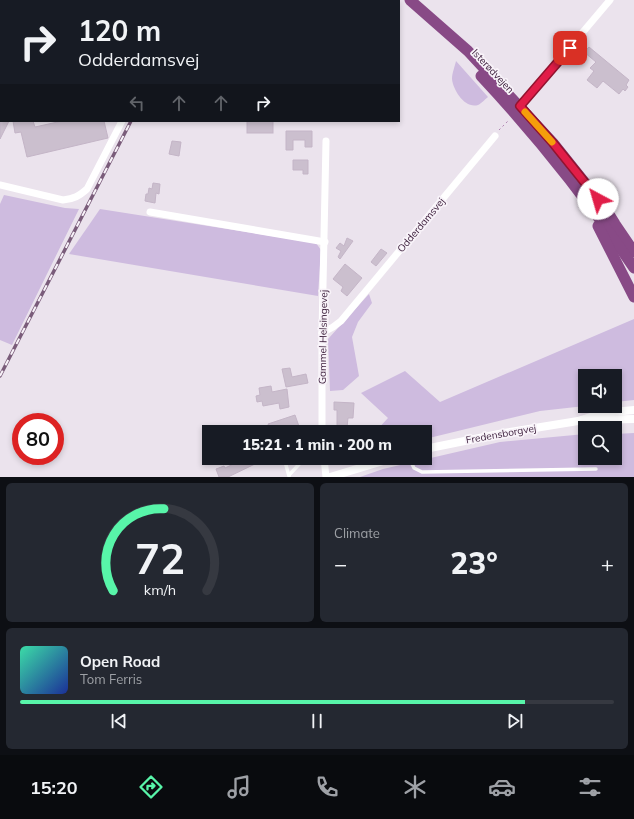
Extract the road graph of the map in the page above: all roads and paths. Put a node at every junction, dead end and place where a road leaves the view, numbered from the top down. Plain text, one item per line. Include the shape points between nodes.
1 (410, 0) edge
2 (421, 0) edge
3 (610, 0) edge
4 (436, 24) junction
5 (468, 51) junction
6 (517, 110) junction
7 (121, 122) edge
8 (495, 136) joint
9 (326, 141) dead end
10 (0, 185) edge
11 (583, 197) junction
12 (605, 208) junction
13 (150, 212) dead end
14 (634, 241) edge
15 (325, 242) junction
16 (634, 252) edge
17 (634, 268) edge
18 (634, 297) edge
19 (322, 333) junction
20 (634, 410) edge
21 (634, 419) edge
22 (578, 421) junction
23 (322, 425) edge
24 (432, 448) edge
25 (286, 465) edge
26 (299, 465) edge
27 (325, 465) edge
28 (370, 465) edge
29 (412, 465) edge
30 (596, 469) dead end
31 (289, 476) edge
32 (326, 477) edge
33 (330, 477) edge

1 - 4 highway, Isterødvejen
2 - 5 highway
3 - 6 street
4 - 5 highway, Isterødvejen
4 - 6 highway, Isterødvejen via 451,44
5 - 6 highway, Isterødvejen
6 - 8 path
6 - 11 highway, Isterødvejen
6 - 12 highway, Isterødvejen via 553,143
7 - 10 street via 87,189 79,196 63,200
8 - 19 street, Odderdamsvej via 341,320
9 - 15 street, Gammel Helsingevej
11 - 17 highway, Isterødvejen
11 - 18 highway
12 - 14 highway
12 - 16 highway, Isterødvejen
13 - 15 street
15 - 19 street, Gammel Helsingevej
19 - 23 street, Gammel Helsingevej
20 - 22 street, Fredensborgvej via 603,413
21 - 22 street, Fredensborgvej
22 - 24 street, Fredensborgvej via 504,432
25 - 31 lane
26 - 31 lane
27 - 32 street
28 - 33 street
29 - 30 lane via 422,472

